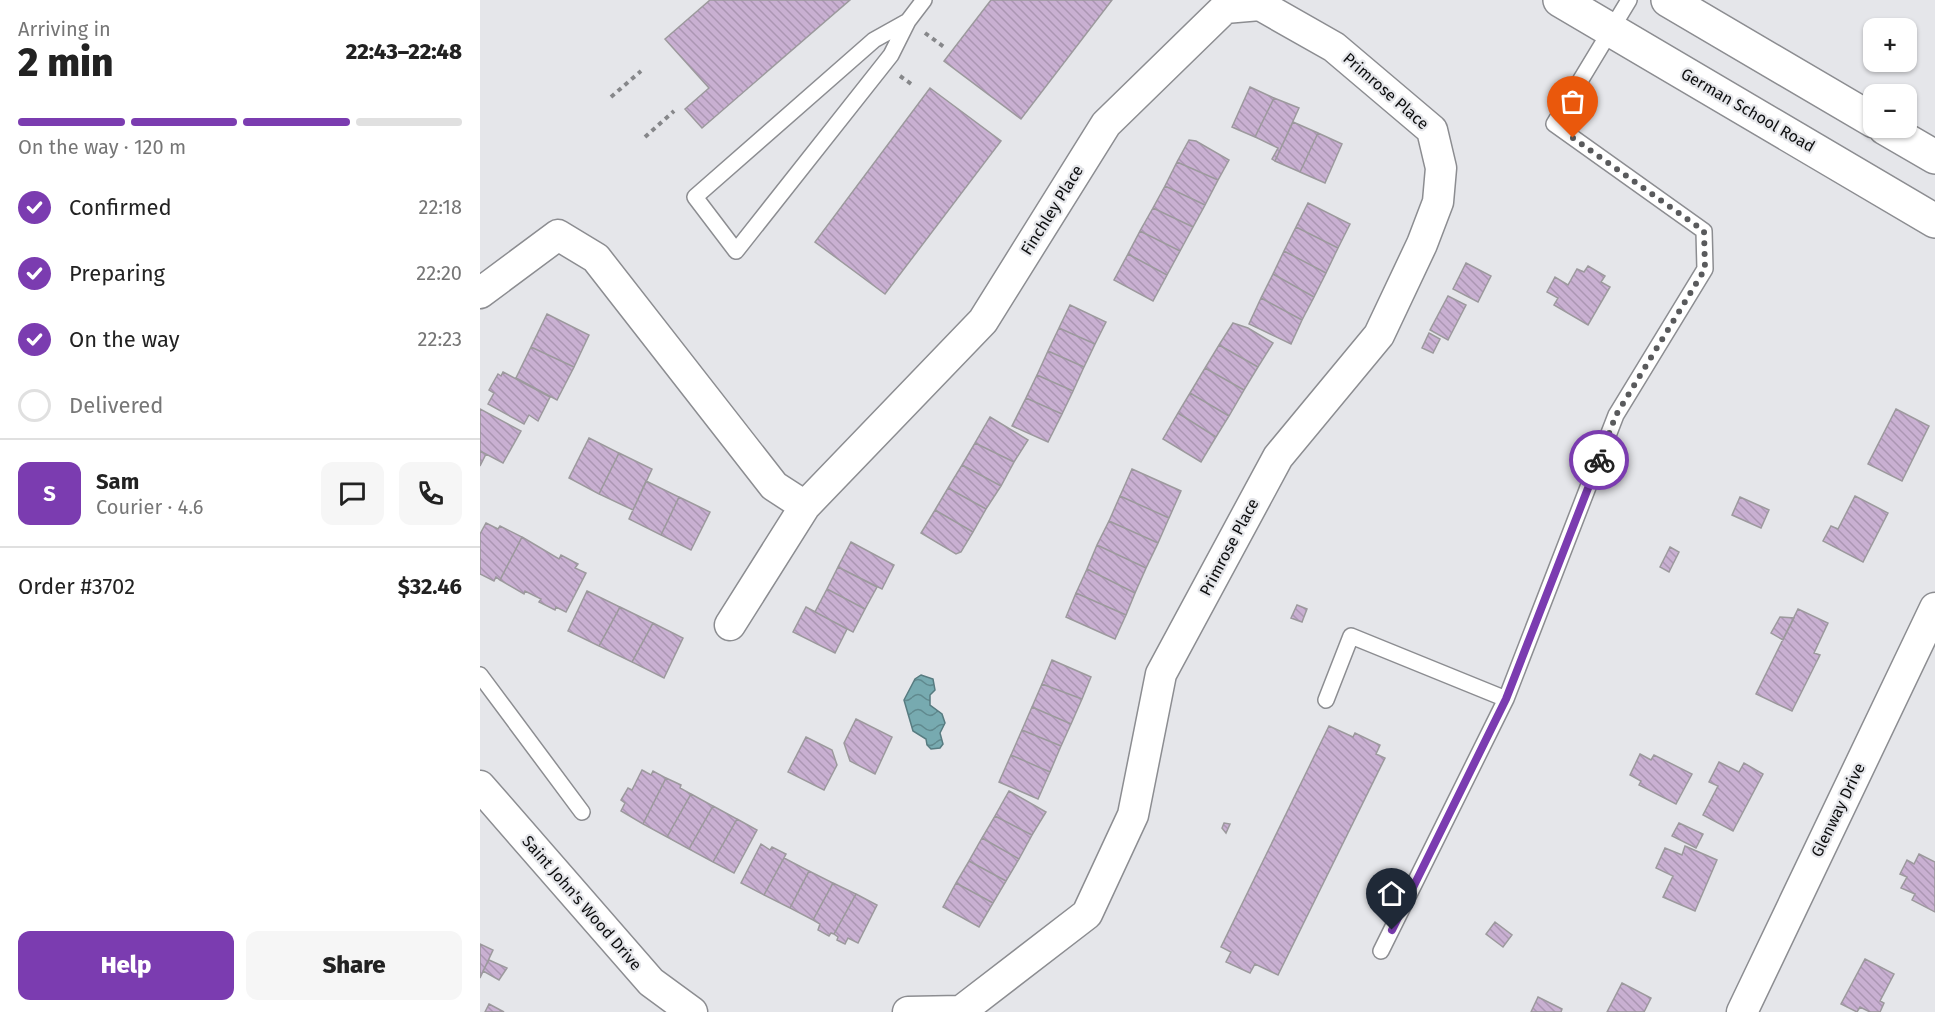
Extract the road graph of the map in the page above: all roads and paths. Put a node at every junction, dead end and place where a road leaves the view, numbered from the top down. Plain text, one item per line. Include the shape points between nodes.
1 (924, 0) edge
2 (1560, 0) edge
3 (1629, 0) edge
4 (1668, 0) edge
5 (908, 21) junction
6 (1611, 30) junction
7 (924, 33) dead end
8 (1334, 47) joint
9 (944, 48) dead end
10 (641, 71) dead end
11 (893, 72) dead end
12 (914, 86) dead end
13 (611, 97) dead end
14 (674, 111) dead end
15 (1863, 115) edge
16 (645, 137) dead end
17 (1902, 138) edge
18 (1935, 157) edge
19 (1935, 221) edge
20 (480, 293) edge
21 (805, 506) junction
22 (1935, 608) edge
23 (730, 625) dead end
24 (480, 675) edge
25 (1506, 699) junction
26 (1326, 700) dead end
27 (480, 786) edge
28 (582, 812) dead end
29 (1381, 951) dead end
30 (692, 1012) edge
31 (908, 1012) edge
32 (1742, 1012) edge

1 - 5 lane
2 - 6 street, German School Road
3 - 6 lane
4 - 15 street
5 - 5 lane via 891,55 736,251 695,197 874,40
6 - 19 street, German School Road
6 - 25 lane via 1554,124 1704,231 1705,269 1616,415
7 - 9 path
8 - 21 street, Finchley Place via 1260,5 1225,8 1106,124 983,321
8 - 31 street, Primrose Place via 1432,130 1441,168 1438,202 1422,244 1379,335 1278,457 1161,674 1133,815 1087,914 961,1011
10 - 13 path
11 - 12 path
14 - 16 path
17 - 18 street
20 - 21 street via 558,235 596,258 774,486
21 - 23 street, Finchley Place
22 - 32 street, Glenway Drive
24 - 28 lane
25 - 26 lane via 1351,636
25 - 29 lane
27 - 30 street, Saint John's Wood Drive via 651,982

